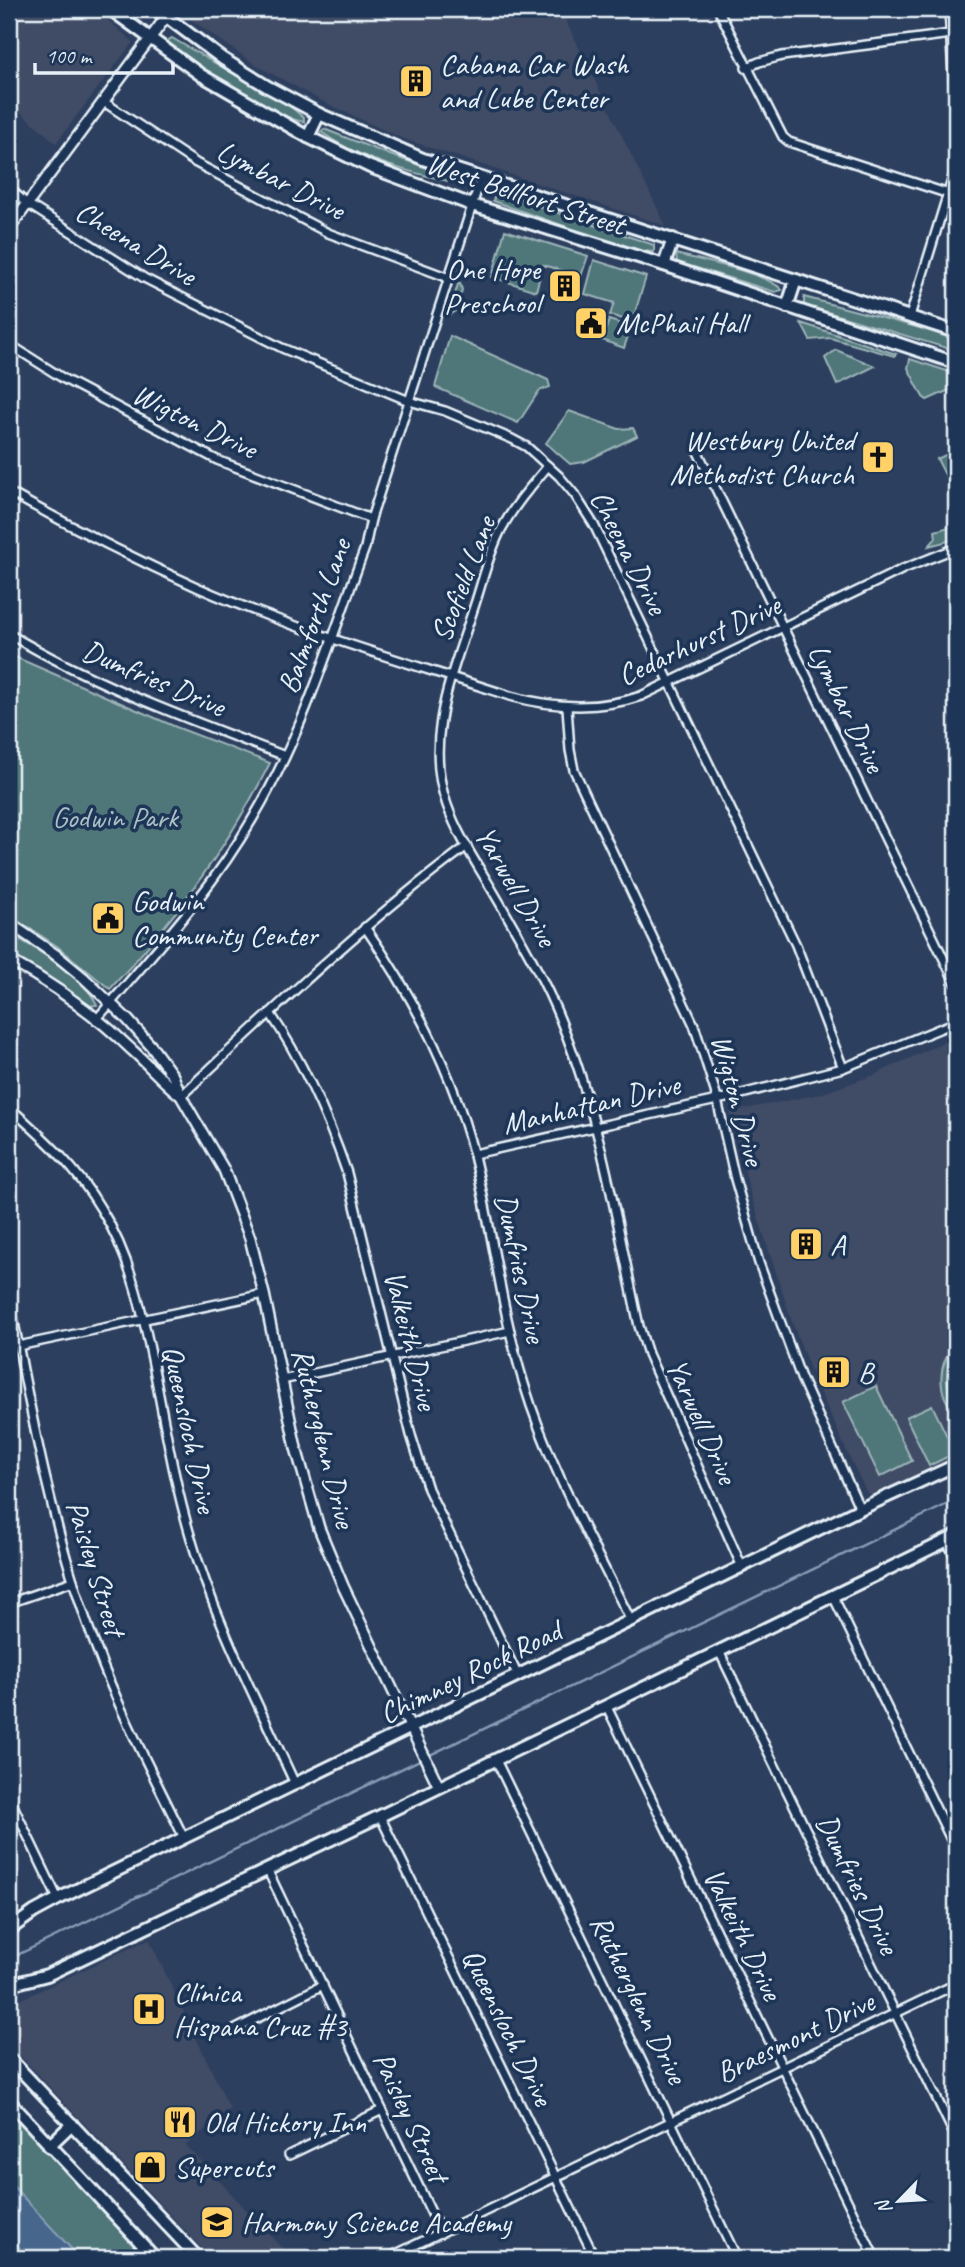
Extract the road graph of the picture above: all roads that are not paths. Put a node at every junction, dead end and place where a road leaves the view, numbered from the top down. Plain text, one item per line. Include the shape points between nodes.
1 (110, 9) edge
2 (156, 9) edge
3 (718, 9) edge
4 (949, 9) edge
5 (166, 17) junction
6 (951, 34) junction
7 (150, 37) junction
8 (746, 68) junction
9 (104, 102) junction
10 (319, 114) junction
11 (956, 118) edge
12 (956, 124) edge
13 (308, 137) junction
14 (956, 167) edge
15 (481, 178) junction
16 (9, 188) edge
17 (949, 194) junction
18 (26, 203) junction
19 (472, 205) junction
20 (9, 229) edge
21 (673, 239) junction
22 (664, 265) junction
23 (449, 278) junction
24 (796, 280) junction
25 (787, 307) junction
26 (910, 316) junction
27 (956, 332) edge
28 (9, 344) edge
29 (956, 363) edge
30 (409, 401) junction
31 (697, 450) dead end
32 (548, 466) junction
33 (9, 492) edge
34 (371, 519) junction
35 (956, 548) edge
36 (782, 627) junction
37 (9, 634) edge
38 (332, 638) junction
39 (451, 677) junction
40 (668, 682) junction
41 (567, 707) junction
42 (285, 756) junction
43 (467, 846) junction
44 (9, 923) edge
45 (365, 928) junction
46 (9, 960) edge
47 (956, 984) edge
48 (110, 1003) junction
49 (270, 1013) junction
50 (96, 1020) junction
51 (956, 1022) edge
52 (843, 1068) junction
53 (181, 1096) junction
54 (717, 1099) junction
55 (9, 1107) edge
56 (596, 1126) junction
57 (474, 1154) junction
58 (264, 1294) junction
59 (9, 1295) edge
60 (144, 1320) junction
61 (510, 1331) junction
62 (18, 1346) junction
63 (392, 1356) junction
64 (282, 1380) junction
65 (956, 1465) edge
66 (860, 1509) junction
67 (952, 1539) edge
68 (956, 1559) edge
69 (742, 1567) junction
70 (73, 1581) junction
71 (833, 1596) junction
72 (9, 1603) edge
73 (631, 1621) junction
74 (719, 1651) junction
75 (518, 1676) junction
76 (607, 1705) junction
77 (411, 1728) junction
78 (496, 1760) junction
79 (295, 1784) junction
80 (439, 1787) junction
81 (9, 1797) edge
82 (380, 1816) junction
83 (184, 1838) junction
84 (956, 1850) edge
85 (267, 1869) junction
86 (58, 1899) junction
87 (9, 1930) edge
88 (956, 1984) edge
89 (9, 1985) edge
90 (323, 1985) junction
91 (895, 2014) junction
92 (232, 2031) dead end
93 (9, 2059) edge
94 (782, 2068) junction
95 (9, 2101) edge
96 (382, 2110) junction
97 (671, 2122) junction
98 (72, 2124) junction
99 (956, 2138) edge
100 (49, 2146) junction
101 (289, 2155) dead end
102 (556, 2178) junction
103 (441, 2233) junction
104 (155, 2258) edge
105 (198, 2258) edge
106 (388, 2258) edge
107 (595, 2258) edge
108 (737, 2258) edge
109 (875, 2258) edge

1 - 7 main road, West Bellfort Street
2 - 5 main road, West Bellfort Street
3 - 8 street
4 - 6 street
5 - 7 street
5 - 10 main road, West Bellfort Street via 223,59
6 - 8 street via 782,56
6 - 11 street
7 - 9 street
7 - 13 main road, West Bellfort Street via 201,75
8 - 17 street via 789,142
9 - 18 street
9 - 23 street, Lymbar Drive via 196,163 328,233
10 - 13 main road
10 - 15 main road, West Bellfort Street via 423,159
11 - 12 street
13 - 19 main road, West Bellfort Street via 370,167
14 - 17 street
15 - 19 street, Balmforth Lane
15 - 21 main road, West Bellfort Street
16 - 18 street, Cheena Drive
17 - 26 street
18 - 20 street
18 - 30 street, Cheena Drive via 144,278 310,361
19 - 22 main road, West Bellfort Street
19 - 23 street, Balmforth Lane
21 - 22 main road
21 - 24 main road, West Bellfort Street
22 - 25 main road, West Bellfort Street
23 - 30 street, Balmforth Lane
24 - 25 main road
24 - 26 main road, West Bellfort Street
25 - 29 main road, West Bellfort Street
26 - 27 main road, West Bellfort Street
28 - 34 street, Wigton Drive via 64,379 217,460
30 - 32 street, Cheena Drive via 512,439
30 - 34 street, Balmforth Lane
31 - 36 street, Lymbar Drive
32 - 39 street, Scofield Lane via 501,530
32 - 40 street, Cheena Drive via 594,525
33 - 38 street via 199,588
34 - 38 street, Balmforth Lane
35 - 36 street, Cedarhurst Drive
36 - 40 street, Cedarhurst Drive
36 - 47 street, Lymbar Drive
37 - 42 street, Dumfries Drive via 80,674
38 - 39 street
38 - 42 street, Balmforth Lane
39 - 41 street, Cedarhurst Drive via 510,696
39 - 43 street, Yarwell Drive via 440,714 440,775 445,801
40 - 41 street, Cedarhurst Drive via 623,702
40 - 52 street, Cheena Drive via 796,945
41 - 54 street, Wigton Drive via 570,750 580,785 679,989
42 - 48 street, Balmforth Lane via 253,818 204,894
43 - 45 street
43 - 56 street, Yarwell Drive via 549,992
44 - 48 street, Rutherglenn Drive via 56,955
45 - 49 street
45 - 57 street, Dumfries Drive via 424,1024
46 - 50 street, Rutherglenn Drive
48 - 50 street, Balmforth Lane
48 - 53 street, Rutherglenn Drive via 151,1046
49 - 53 street
49 - 63 street, Valkeith Drive via 305,1069 333,1131
50 - 53 street, Rutherglenn Drive
51 - 52 street, Manhattan Drive
52 - 54 street, Manhattan Drive
53 - 58 street, Rutherglenn Drive via 224,1170 250,1238
54 - 56 street, Manhattan Drive
54 - 66 street, Wigton Drive via 763,1274 801,1378
55 - 60 street, Queensloch Drive via 68,1162 102,1210 129,1268
56 - 57 street, Manhattan Drive
56 - 69 street, Yarwell Drive via 648,1354
57 - 61 street, Dumfries Drive
58 - 60 street
58 - 64 street, Rutherglenn Drive
59 - 62 street, Paisley Street
60 - 62 street
60 - 79 street, Queensloch Drive via 178,1492 201,1572
61 - 63 street
61 - 73 street, Dumfries Drive via 543,1437
62 - 70 street, Paisley Street
63 - 64 street
63 - 75 street, Valkeith Drive via 428,1489
64 - 77 street, Rutherglenn Drive via 304,1479 326,1546
65 - 66 main road, Chimney Rock Road
66 - 69 main road, Chimney Rock Road
67 - 68 street
67 - 71 main road
69 - 73 main road, Chimney Rock Road
70 - 72 street
70 - 83 street, Paisley Street via 108,1680
71 - 74 main road
71 - 84 street
73 - 75 main road, Chimney Rock Road
74 - 76 main road
74 - 91 street, Dumfries Drive
75 - 77 main road, Chimney Rock Road
76 - 78 main road
76 - 94 street, Valkeith Drive
77 - 79 main road, Chimney Rock Road
77 - 80 street, Rutherglenn Drive
78 - 80 main road
78 - 97 street, Rutherglenn Drive
79 - 83 main road, Chimney Rock Road
80 - 82 main road
81 - 86 street
82 - 85 main road
82 - 102 street, Queensloch Drive
83 - 86 main road, Chimney Rock Road
85 - 89 main road via 47,1975
85 - 90 street, Paisley Street
86 - 87 main road, Chimney Rock Road
88 - 91 street, Braesmont Drive
90 - 92 street
90 - 96 street, Paisley Street
91 - 94 street, Braesmont Drive
91 - 99 street, Dumfries Drive
93 - 98 main road
94 - 97 street, Braesmont Drive
94 - 109 street, Valkeith Drive
95 - 100 main road
96 - 101 street
96 - 103 street, Paisley Street
97 - 102 street, Braesmont Drive
97 - 108 street, Rutherglenn Drive
98 - 100 main road
98 - 105 main road
100 - 104 main road
102 - 103 street, Braesmont Drive
102 - 107 street, Queensloch Drive
103 - 106 street, Braesmont Drive

